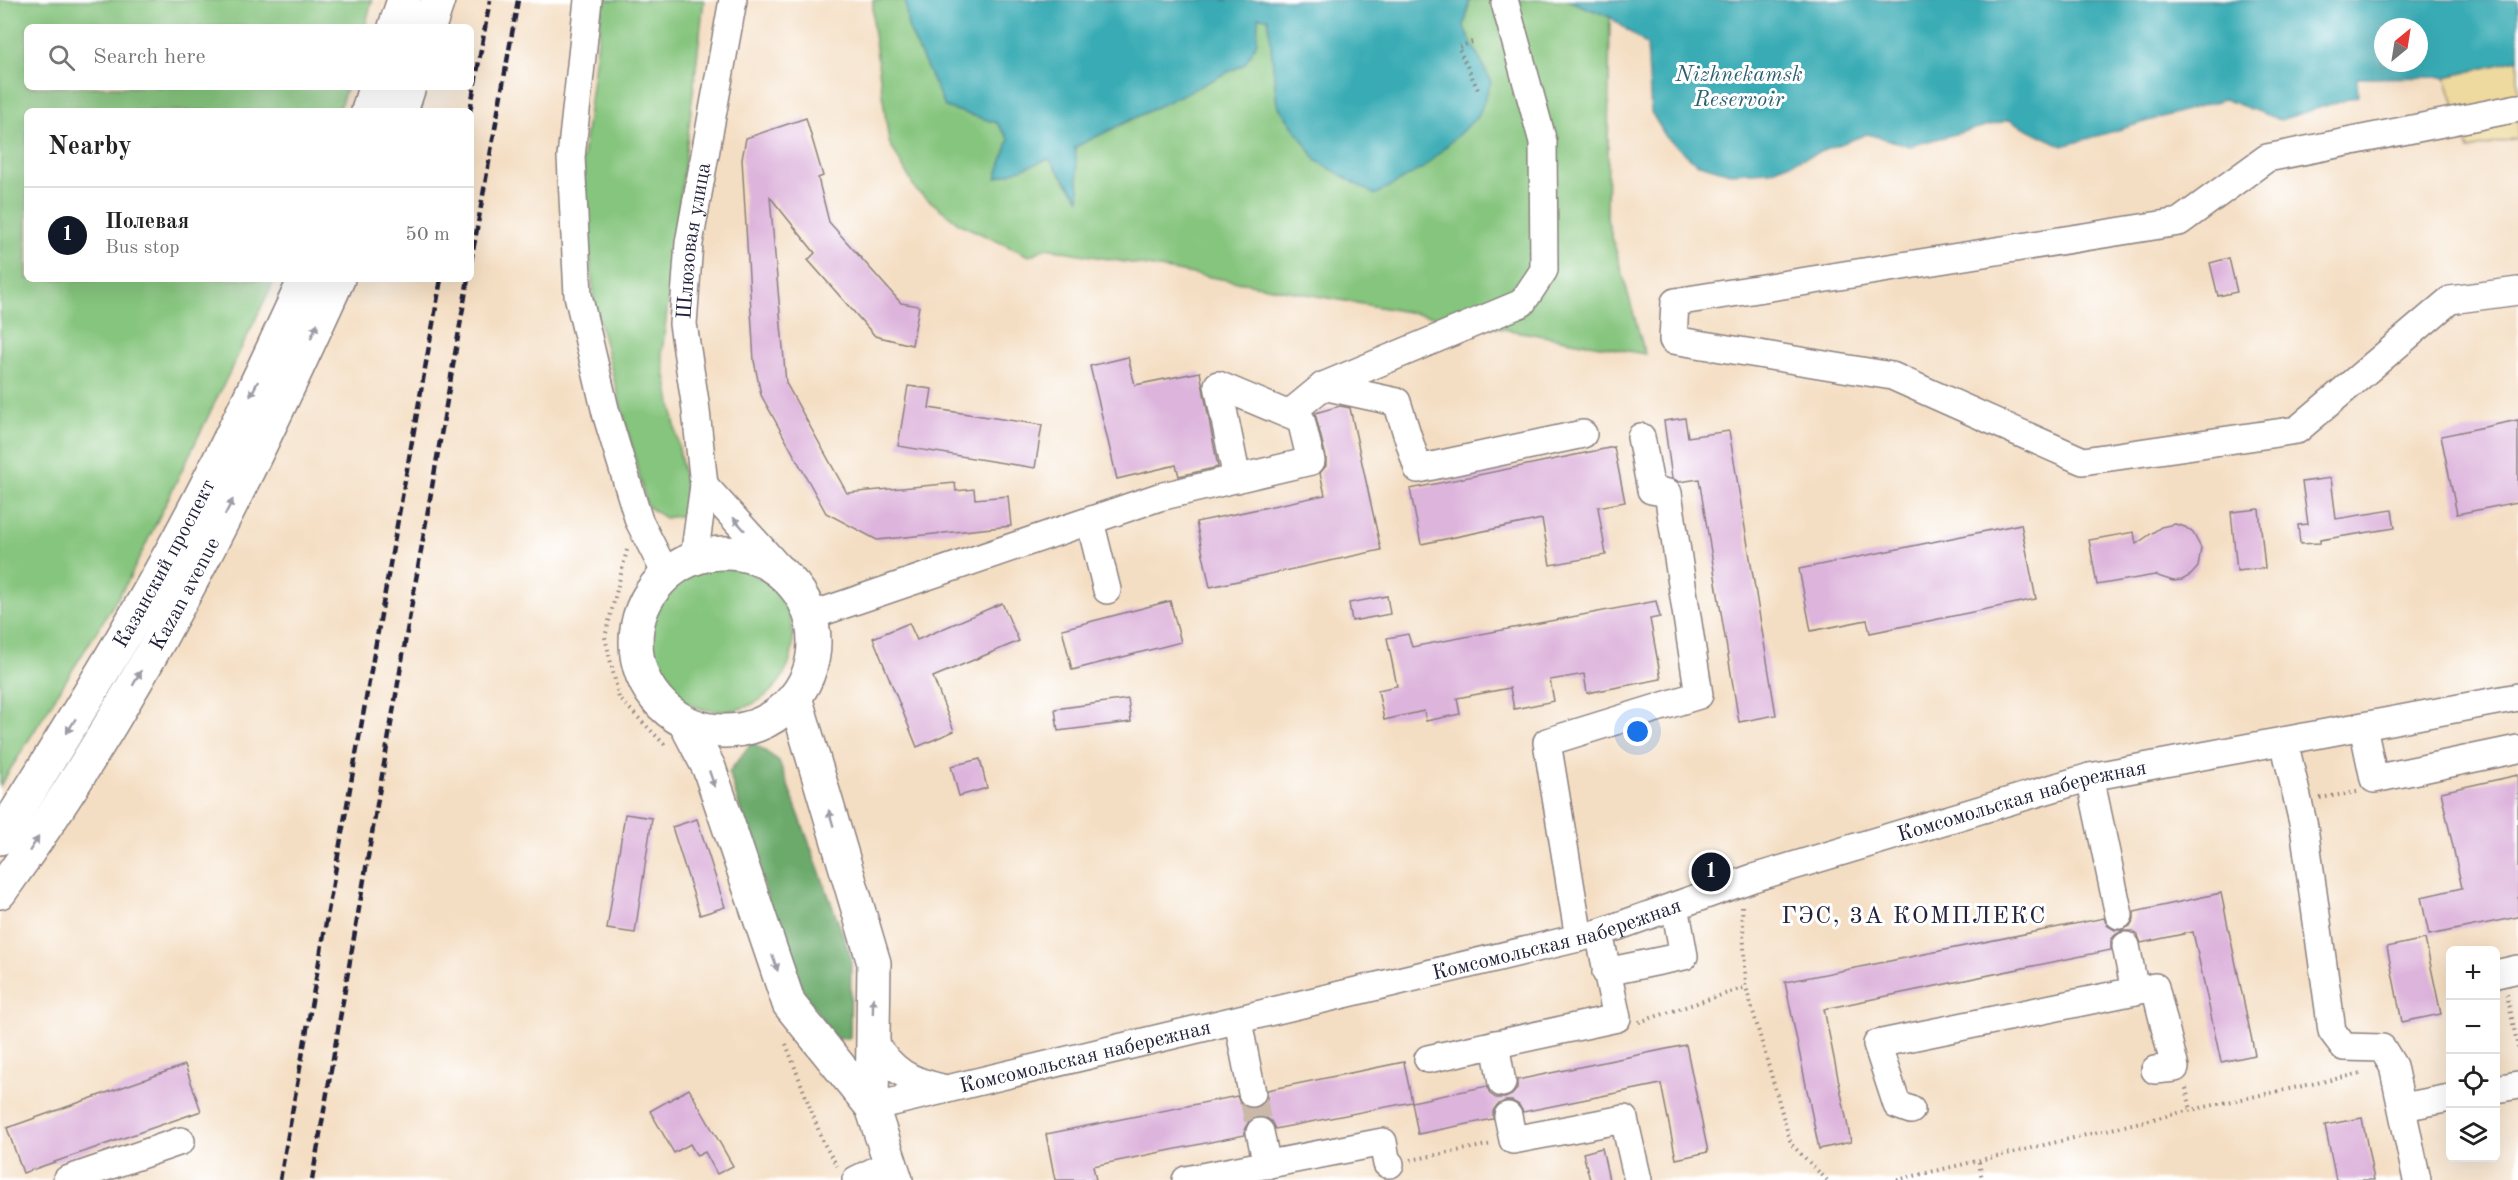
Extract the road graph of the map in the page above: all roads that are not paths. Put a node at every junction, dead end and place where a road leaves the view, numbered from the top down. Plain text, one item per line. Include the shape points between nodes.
1 (404, 0) edge
2 (438, 0) edge
3 (588, 0) edge
4 (733, 0) edge
5 (1505, 3) dead end
6 (396, 24) edge
7 (430, 24) edge
8 (374, 90) edge
9 (408, 90) edge
10 (369, 108) edge
11 (402, 108) edge
12 (2518, 108) edge
13 (304, 282) edge
14 (337, 282) edge
15 (2518, 291) edge
16 (1323, 386) junction
17 (1289, 414) junction
18 (1583, 434) dead end
19 (1641, 437) dead end
20 (1237, 479) junction
21 (704, 484) junction
22 (1090, 521) junction
23 (694, 558) junction
24 (666, 574) junction
25 (793, 583) junction
26 (1107, 590) dead end
27 (810, 616) junction
28 (2517, 696) edge
29 (795, 697) junction
30 (2363, 727) junction
31 (680, 740) junction
32 (2284, 741) junction
33 (2518, 749) edge
34 (2090, 777) junction
35 (0, 838) edge
36 (0, 892) edge
37 (1675, 906) junction
38 (2119, 915) dead end
39 (1589, 936) junction
40 (2126, 946) dead end
41 (1606, 972) junction
42 (2135, 991) junction
43 (1238, 1021) junction
44 (873, 1040) junction
45 (1495, 1044) junction
46 (1428, 1059) dead end
47 (2155, 1070) dead end
48 (1502, 1083) dead end
49 (2518, 1085) edge
50 (2500, 1088) edge
51 (948, 1089) junction
52 (1252, 1093) tunnel mouth
53 (2446, 1099) edge
54 (872, 1107) junction
55 (2403, 1107) junction
56 (1911, 1110) dead end
57 (1511, 1128) road end
58 (1260, 1132) tunnel mouth
59 (181, 1141) dead end
60 (1390, 1164) road end
61 (1267, 1165) junction
62 (892, 1172) edge
63 (848, 1175) edge
64 (67, 1180) edge
65 (1186, 1180) edge
66 (1638, 1180) edge
67 (2417, 1180) edge

1 - 6 main road
2 - 7 main road
3 - 24 street via 571,157 578,295 606,413 639,521
4 - 21 street, Шлюзовая улица via 689,243 683,324
5 - 16 street via 1543,142 1544,270 1522,303
8 - 10 main road
9 - 11 main road
12 - 15 street via 2267,158 2179,222 1675,302 1673,340 1892,376 2083,462 2297,430 2450,300
13 -> 35 main road, Казанский проспект via 166,563 87,701
36 -> 14 main road, Kazan avenue via 115,717 193,579 287,392
16 - 17 street
16 - 18 street via 1397,402 1418,470
17 - 20 street via 1301,420 1311,460
17 - 20 street via 1218,385
19 - 39 street via 1651,490 1668,493 1699,695 1547,742
20 - 22 street via 1159,498
21 - 23 street, Шлюзовая улица
25 -> 21 street
22 - 26 street
22 - 27 street
23 - 24 main road
23 - 25 main road via 719,552 742,554 769,564
24 - 31 main road via 641,612 636,641 638,664
25 - 27 main road
27 - 29 main road via 813,660
28 - 30 street, Комсомольская набережная
29 - 31 main road via 775,716 753,727
44 -> 29 main road via 874,963
30 - 32 street, Комсомольская набережная
30 - 33 street via 2374,778
31 -> 54 main road via 709,768 789,1004
32 - 34 street, Комсомольская набережная
32 - 55 street via 2304,827 2332,1031 2344,1047 2382,1048 2393,1066
34 - 37 street, Комсомольская набережная via 1740,882
34 - 38 street
37 - 39 street, Комсомольская набережная
37 - 41 street via 1684,956
39 - 41 street
39 - 43 street, Комсомольская набережная
40 - 42 street
41 - 45 street via 1617,1018
42 - 47 street via 2155,987 2175,1068
42 - 56 street via 1877,1044 1897,1105
43 - 51 street, Комсомольская набережная
43 - 52 street
44 - 51 street via 885,1060 902,1074
44 - 54 main road
45 - 46 street
45 - 48 street
49 - 50 street
51 - 54 street, Комсомольская набережная
53 - 55 street
54 - 62 main road
55 - 67 street
57 - 66 street via 1624,1119
58 - 61 street
59 - 64 street
60 - 61 street via 1383,1142
61 - 65 street
62 - 63 street

